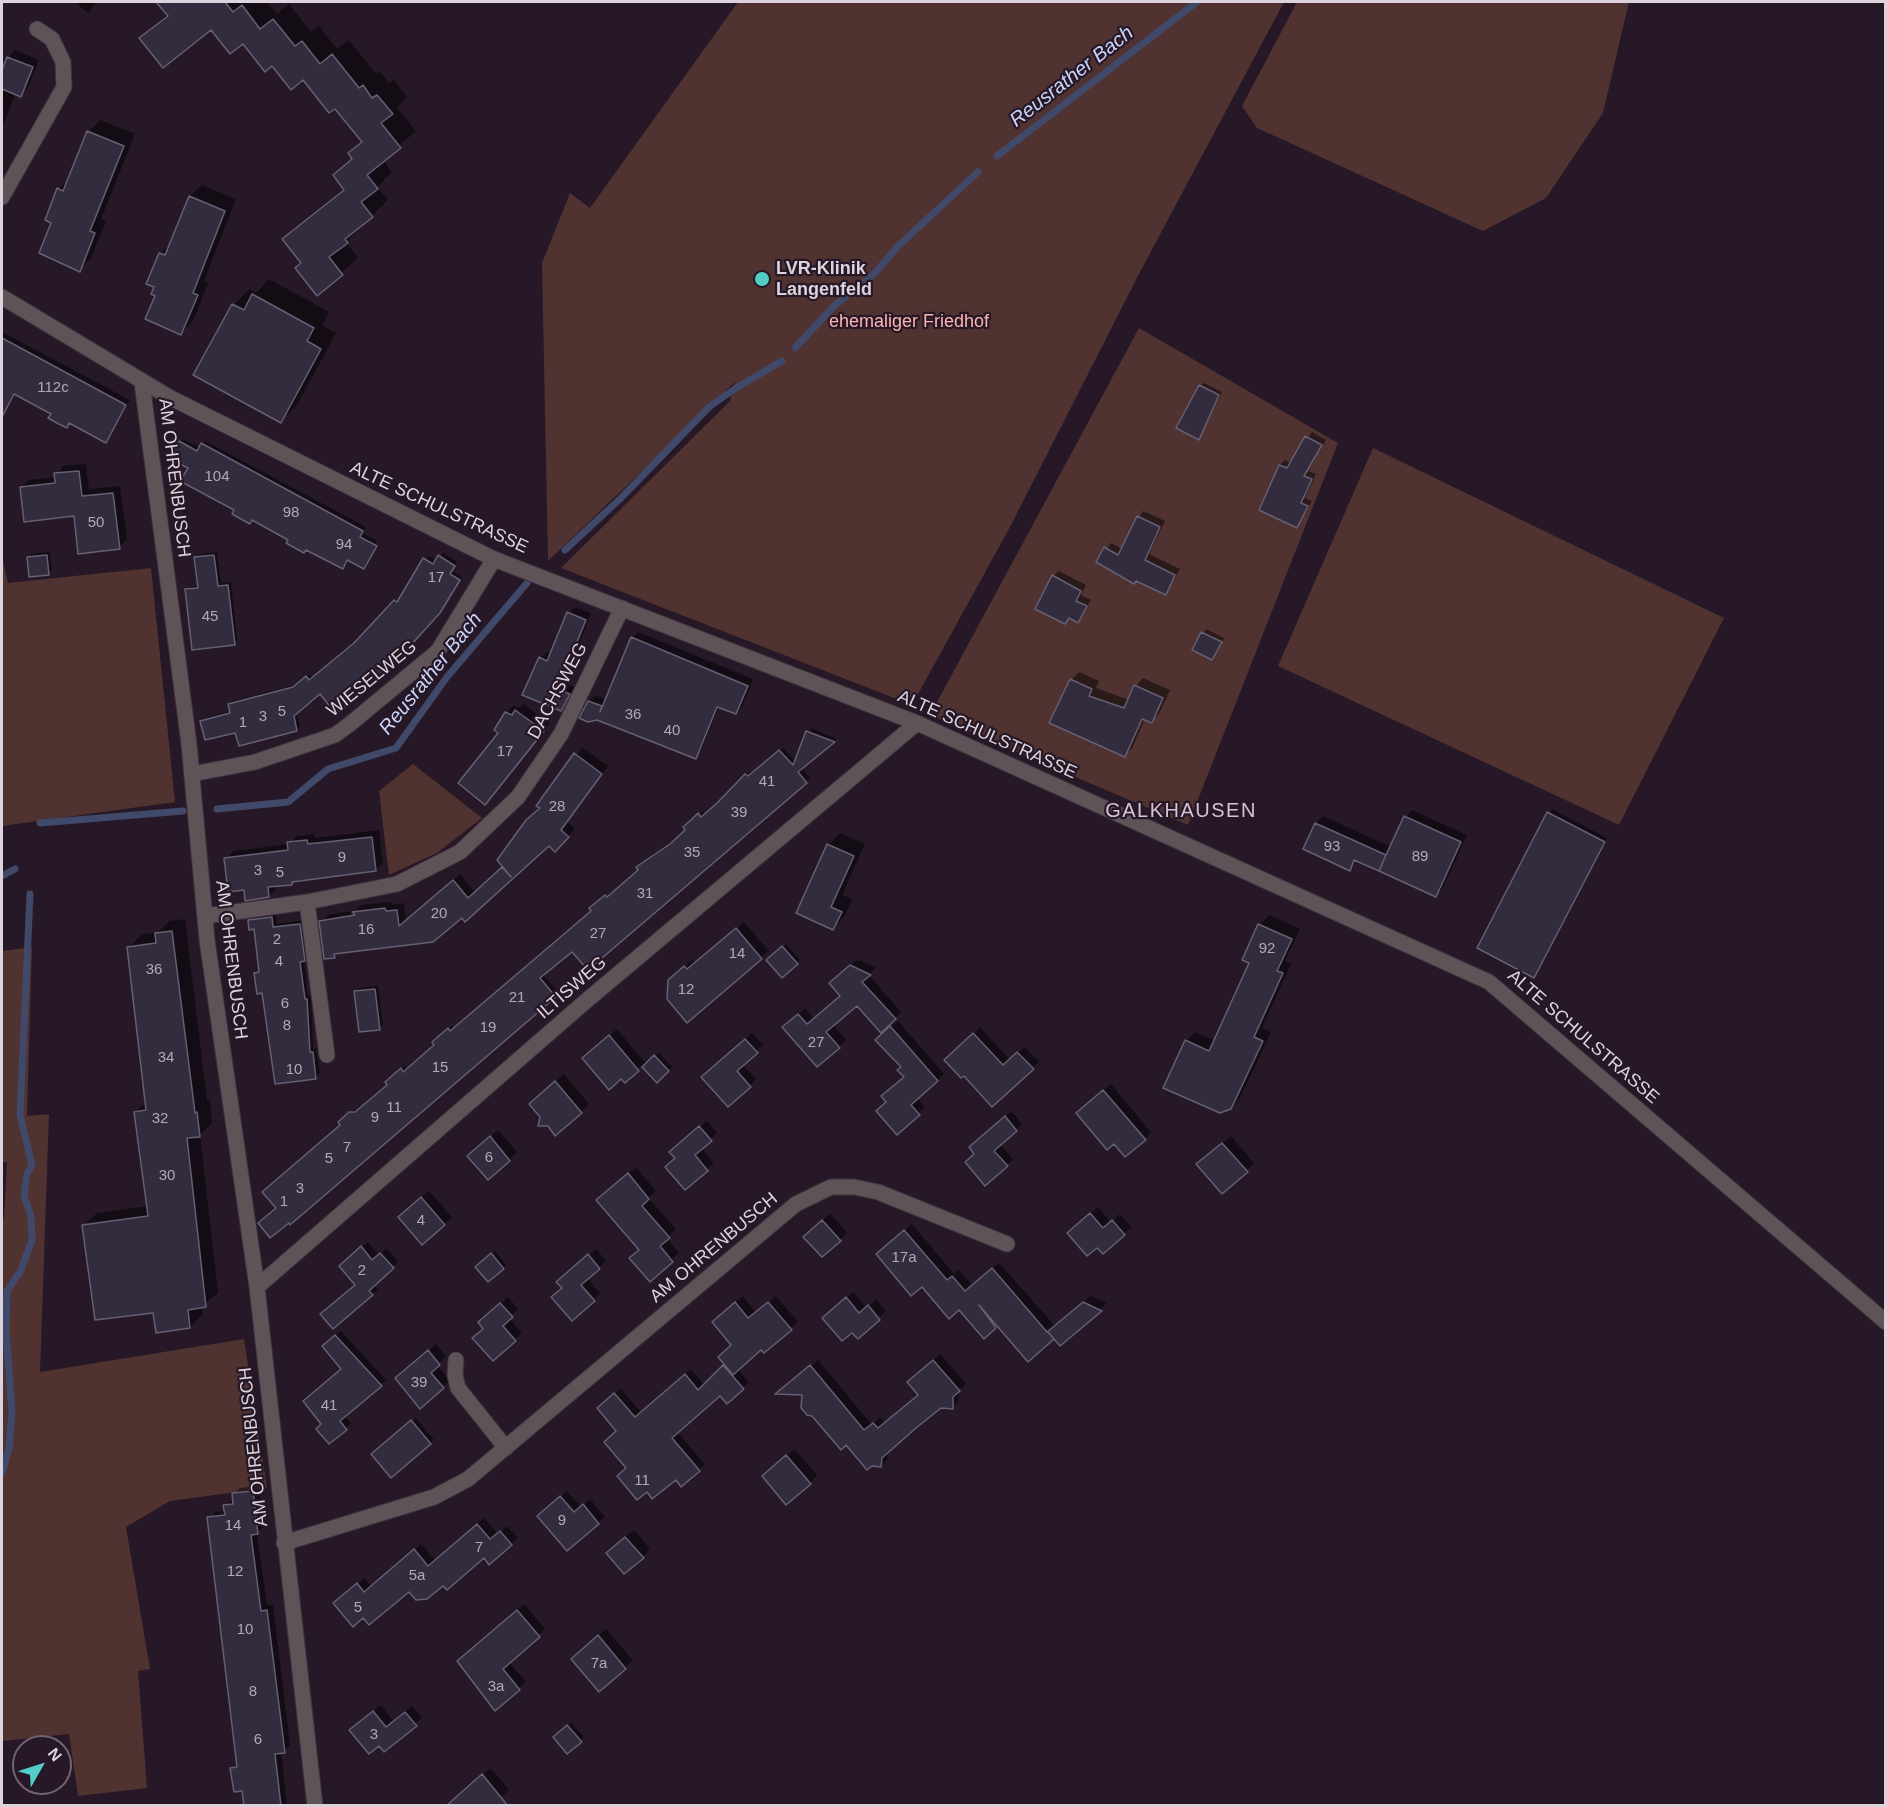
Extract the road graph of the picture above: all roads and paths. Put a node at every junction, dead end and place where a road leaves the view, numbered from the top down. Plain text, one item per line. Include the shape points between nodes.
1 (37, 29) dead end
2 (2, 197) edge
3 (2, 297) edge
4 (142, 383) junction
5 (494, 559) junction
6 (621, 608) junction
7 (917, 723) junction
8 (192, 774) junction
9 (307, 902) junction
10 (205, 916) junction
11 (327, 1055) dead end
12 (1007, 1244) dead end
13 (257, 1287) junction
14 (1886, 1322) edge
15 (456, 1360) dead end
16 (506, 1448) junction
17 (284, 1543) junction
18 (315, 1806) edge

1 - 2 street via 52,39 63,62 64,87
3 - 4 street, ALTE SCHULSTRASSE
4 - 5 street, ALTE SCHULSTRASSE
4 - 8 street, AM OHRENBUSCH
5 - 6 street, ALTE SCHULSTRASSE
5 - 8 street, WIESELWEG via 438,651 335,735 255,762
6 - 7 street, ALTE SCHULSTRASSE
6 - 9 street, DACHSWEG via 561,734 518,797 467,846 397,884
7 - 13 street, ILTISWEG via 586,1001
7 - 14 street, ALTE SCHULSTRASSE via 1489,982
8 - 10 street, AM OHRENBUSCH
9 - 10 street, DACHSWEG
9 - 11 street
10 - 13 street, AM OHRENBUSCH
12 - 16 street, AM OHRENBUSCH via 878,1192 831,1187 796,1204
13 - 17 street, AM OHRENBUSCH
15 - 16 street via 458,1388
16 - 17 street, AM OHRENBUSCH via 468,1479 434,1497
17 - 18 street, AM OHRENBUSCH

